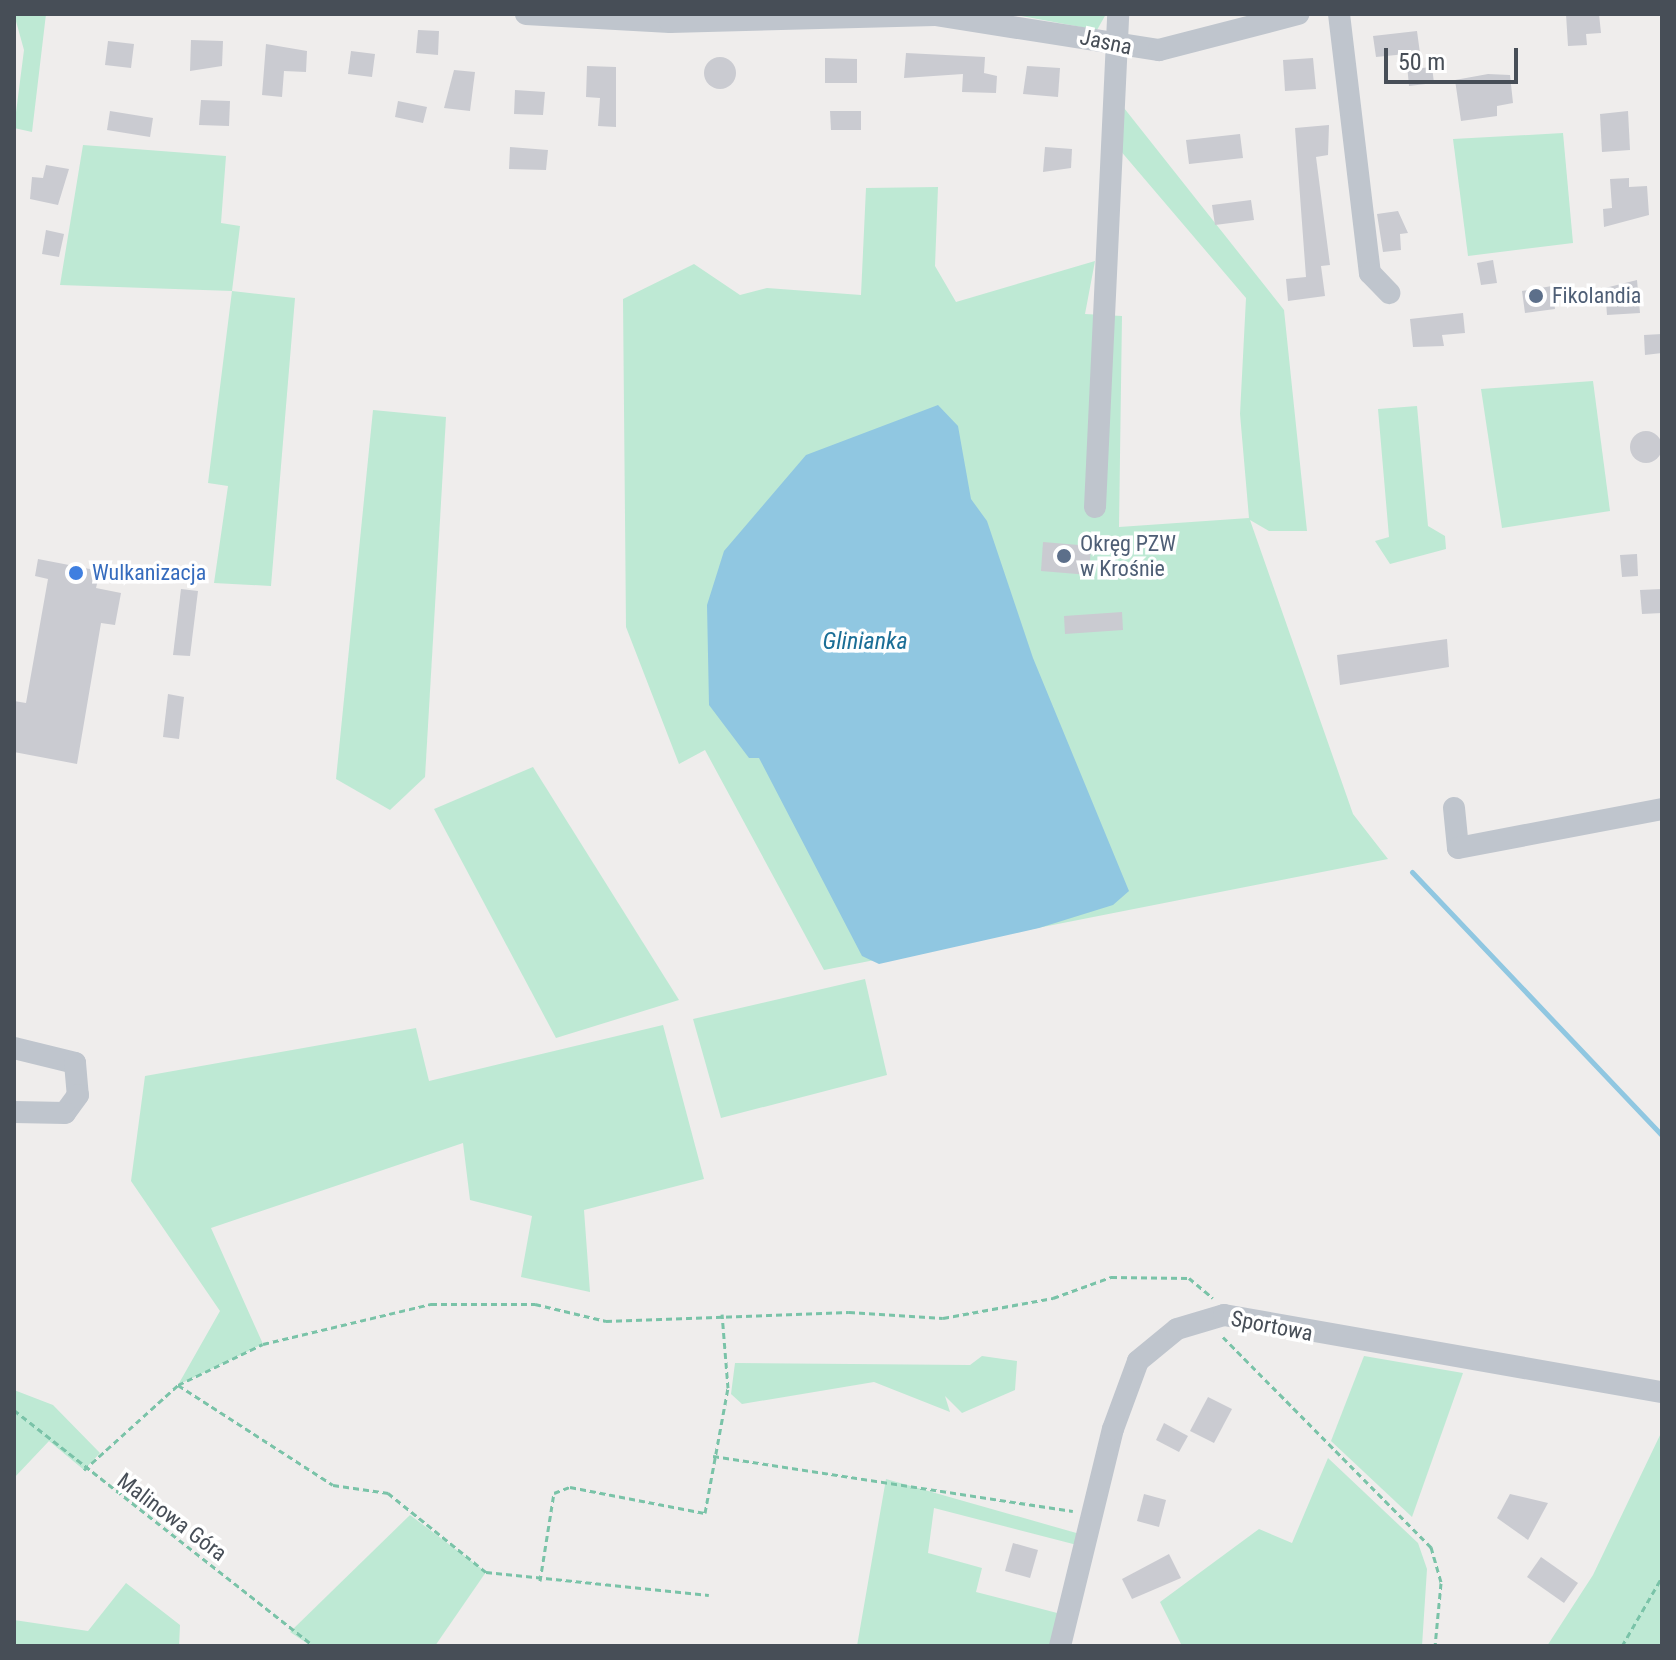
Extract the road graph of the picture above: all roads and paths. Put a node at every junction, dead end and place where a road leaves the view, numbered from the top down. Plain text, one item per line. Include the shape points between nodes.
1 (526, 14) edge
2 (1118, 14) edge
3 (1298, 14) edge
4 (1339, 14) edge
5 (1118, 48) junction
6 (1389, 293) dead end
7 (1095, 507) dead end
8 (1454, 808) dead end
9 (1662, 809) edge
10 (14, 1048) edge
11 (14, 1112) edge
12 (722, 1314) junction
13 (1215, 1318) junction
14 (178, 1385) junction
15 (1662, 1392) edge
16 (14, 1410) edge
17 (713, 1456) junction
18 (84, 1470) junction
19 (1092, 1508) junction
20 (1662, 1577) edge
21 (540, 1581) junction
22 (709, 1595) dead end
23 (314, 1646) edge
24 (1060, 1646) edge
25 (1435, 1646) edge
26 (1622, 1646) edge

1 - 5 street, Jasna via 670,22 935,15 1000,20
2 - 5 street
3 - 5 street, Jasna via 1199,43
4 - 6 street via 1370,273
5 - 7 street
8 - 9 street via 1458,848
10 - 11 street via 75,1063 78,1095 65,1113
12 - 13 path via 943,1318 1053,1298 1111,1277 1189,1278 1206,1287
12 - 14 path via 606,1321 535,1304 431,1304 263,1344
12 - 17 path via 728,1388
13 - 15 street, Sportowa
13 - 19 street, Sportowa via 1177,1329 1138,1361
13 - 25 path via 1431,1547 1441,1583
14 - 18 path
14 - 21 path via 333,1485 388,1493 486,1572
16 - 18 path, Malinowa Góra
17 - 19 path via 1079,1512
17 - 21 path via 705,1513 570,1487 554,1493
18 - 23 path, Malinowa Góra
19 - 24 street, Sportowa
20 - 26 path
21 - 22 path

